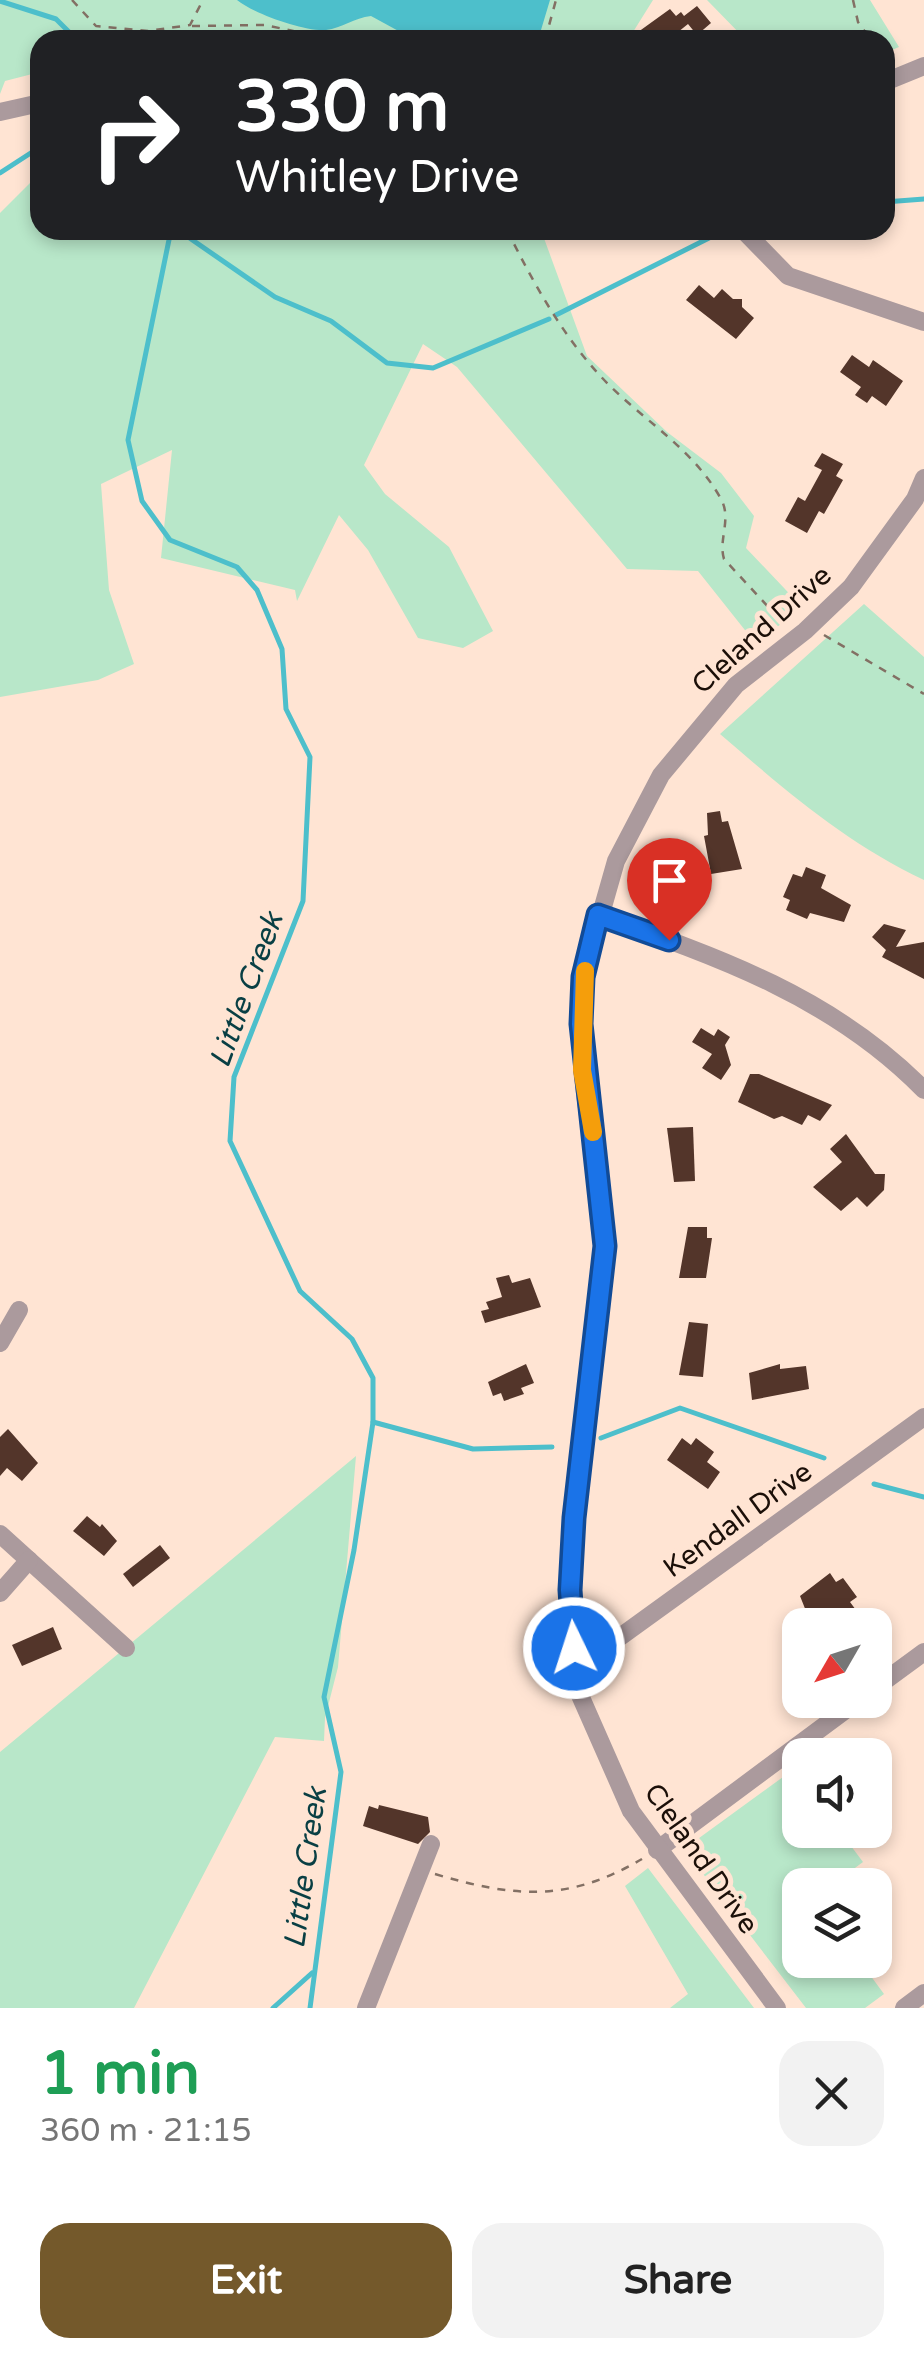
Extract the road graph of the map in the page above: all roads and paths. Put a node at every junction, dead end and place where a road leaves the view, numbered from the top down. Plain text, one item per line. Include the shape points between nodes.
1 (72, 0) edge
2 (203, 0) edge
3 (556, 0) edge
4 (853, 0) edge
5 (185, 26) junction
6 (138, 30) edge
7 (155, 30) edge
8 (292, 30) edge
9 (548, 30) edge
10 (864, 30) edge
11 (924, 66) edge
12 (895, 78) edge
13 (30, 105) edge
14 (0, 112) edge
15 (512, 240) edge
16 (753, 240) edge
17 (924, 322) edge
18 (924, 478) edge
19 (790, 630) dead end
20 (820, 632) dead end
21 (924, 694) edge
22 (598, 915) junction
23 (924, 1090) edge
24 (18, 1310) dead end
25 (0, 1343) edge
26 (924, 1417) edge
27 (0, 1534) edge
28 (29, 1560) junction
29 (0, 1592) edge
30 (126, 1648) dead end
31 (574, 1648) junction
32 (924, 1652) edge
33 (892, 1676) edge
34 (835, 1718) edge
35 (431, 1844) dead end
36 (656, 1850) junction
37 (422, 1870) junction
38 (924, 1993) edge
39 (366, 2008) edge
40 (777, 2008) edge
41 (904, 2008) edge

1 - 6 path via 96,26
2 - 5 path
3 - 9 path
4 - 10 path
5 - 7 path
5 - 8 path
11 - 12 street
13 - 14 street
15 - 19 path via 570,341 618,393 666,431 715,490 726,509 724,559
16 - 17 street via 788,276
18 - 22 street, Cleland Drive via 850,586 736,685 661,775 616,861
20 - 21 path
22 - 23 street via 714,955 809,1000
22 - 31 street, Cleland Drive via 583,977 581,1024 605,1246 574,1518
24 - 25 street
26 - 31 street, Kendall Drive via 620,1637
27 - 28 street
28 - 29 street
28 - 30 street
31 - 36 street, Cleland Drive via 579,1693 602,1753
32 - 33 street
34 - 36 street
35 - 37 street
36 - 37 path via 579,1890 478,1887
36 - 40 street, Cleland Drive
37 - 39 street
38 - 41 street

